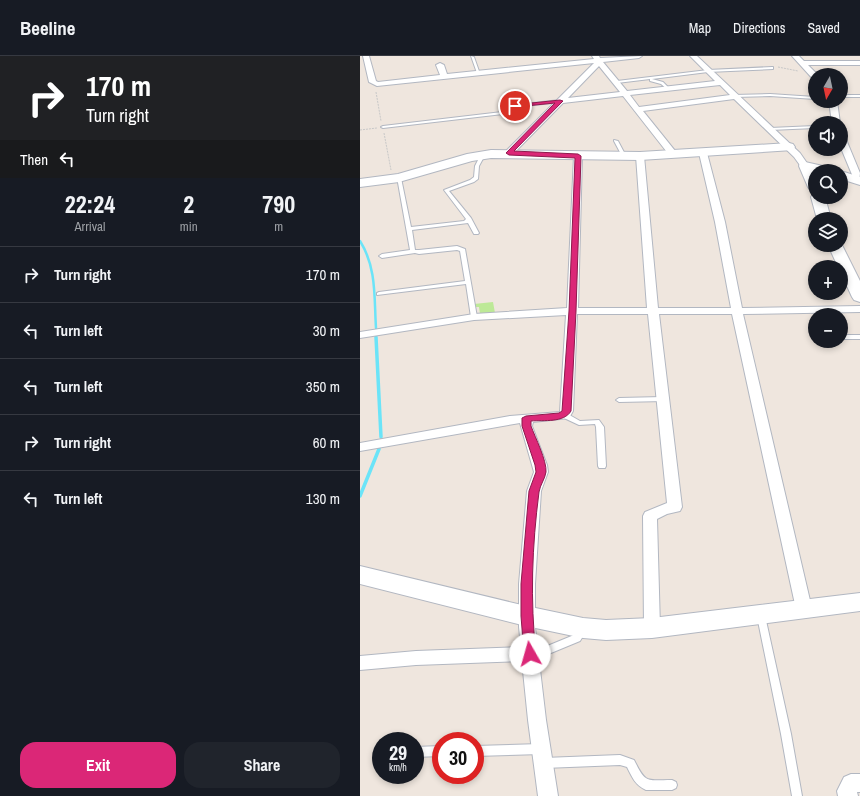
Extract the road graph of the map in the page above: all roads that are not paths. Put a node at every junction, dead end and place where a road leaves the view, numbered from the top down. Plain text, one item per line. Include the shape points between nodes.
1 (366, 56) edge
2 (639, 56) edge
3 (693, 56) edge
4 (795, 56) edge
5 (472, 57) dead end
6 (597, 59) edge
7 (802, 63) junction
8 (860, 63) edge
9 (440, 65) dead end
10 (772, 68) road end
11 (808, 69) edge
12 (708, 71) junction
13 (480, 73) junction
14 (444, 77) junction
15 (650, 78) junction
16 (617, 82) junction
17 (721, 83) junction
18 (668, 89) junction
19 (626, 94) junction
20 (734, 96) junction
21 (848, 96) edge
22 (860, 96) edge
23 (808, 98) edge
24 (560, 101) junction
25 (638, 110) junction
26 (383, 127) road end
27 (808, 127) edge
28 (770, 129) junction
29 (616, 141) dead end
30 (788, 147) junction
31 (509, 153) junction
32 (703, 153) junction
33 (673, 154) junction
34 (848, 154) edge
35 (483, 155) junction
36 (578, 156) junction
37 (624, 156) junction
38 (640, 156) junction
39 (805, 166) junction
40 (808, 167) edge
41 (808, 172) edge
42 (848, 177) edge
43 (399, 178) junction
44 (858, 180) edge
45 (360, 183) edge
46 (469, 219) junction
47 (409, 229) junction
48 (476, 233) dead end
49 (416, 252) junction
50 (838, 252) edge
51 (382, 256) dead end
52 (468, 282) junction
53 (379, 294) dead end
54 (860, 297) edge
55 (860, 309) edge
56 (572, 311) junction
57 (653, 311) junction
58 (737, 312) junction
59 (474, 317) junction
60 (360, 335) edge
61 (848, 337) edge
62 (860, 337) edge
63 (663, 399) junction
64 (619, 400) dead end
65 (564, 415) junction
66 (526, 418) junction
67 (360, 447) edge
68 (602, 466) dead end
69 (360, 575) edge
70 (860, 602) edge
71 (804, 610) junction
72 (760, 615) junction
73 (526, 616) junction
74 (584, 628) junction
75 (652, 628) junction
76 (530, 655) junction
77 (360, 663) edge
78 (484, 751) edge
79 (543, 756) junction
80 (860, 784) edge
81 (672, 786) dead end
82 (548, 796) edge
83 (797, 796) edge
84 (848, 796) edge

1 - 14 street via 374,83
2 - 6 street
3 - 12 street
4 - 7 street
5 - 13 lane
6 - 13 street
6 - 16 street
6 - 24 street
7 - 8 street
7 - 11 street
9 - 14 street
10 - 12 lane
12 - 15 lane
12 - 17 street
13 - 14 street
15 - 16 lane
15 - 18 lane via 662,82
16 - 19 street
17 - 18 street
17 - 20 street
18 - 19 street
19 - 24 street
19 - 25 street
20 - 23 lane
20 - 25 street
20 - 28 street
21 - 22 lane
24 - 26 lane via 515,106 503,113
24 - 31 street
25 - 33 street
27 - 28 lane
28 - 30 street
29 - 37 lane
30 - 32 street
30 - 39 street
31 - 35 street
31 - 36 street
32 - 33 street
32 - 58 street via 720,222
33 - 38 street
34 - 44 street
35 - 43 street
35 - 46 lane via 477,166 476,178 446,190
36 - 37 street
36 - 56 street
37 - 38 street
38 - 57 street
39 - 40 street
39 - 41 street
42 - 44 street
43 - 45 street
43 - 47 lane
46 - 47 lane via 466,222
46 - 48 lane
47 - 49 lane via 413,251
49 - 51 lane
49 - 52 lane via 456,248 463,250
50 - 54 street
52 - 53 lane
52 - 59 lane
55 - 58 street
56 - 57 street
56 - 59 street
56 - 65 street via 567,411
57 - 58 street
57 - 63 street
58 - 71 street
59 - 60 street
61 - 62 lane
63 - 64 lane
63 - 75 street via 675,507 650,516
65 - 66 street
65 - 68 lane via 579,423 597,422 600,427
66 - 67 street
66 - 73 street via 526,426 541,472 534,491
69 - 73 street
70 - 71 street
71 - 72 street
72 - 75 street
72 - 83 lane
73 - 74 street
73 - 76 street
74 - 75 street
74 - 76 lane via 577,638
76 - 77 street via 416,658
76 - 79 street
78 - 79 lane
79 - 81 lane via 620,760 630,763 638,779 646,786
79 - 82 street
80 - 84 street via 851,783 847,791

